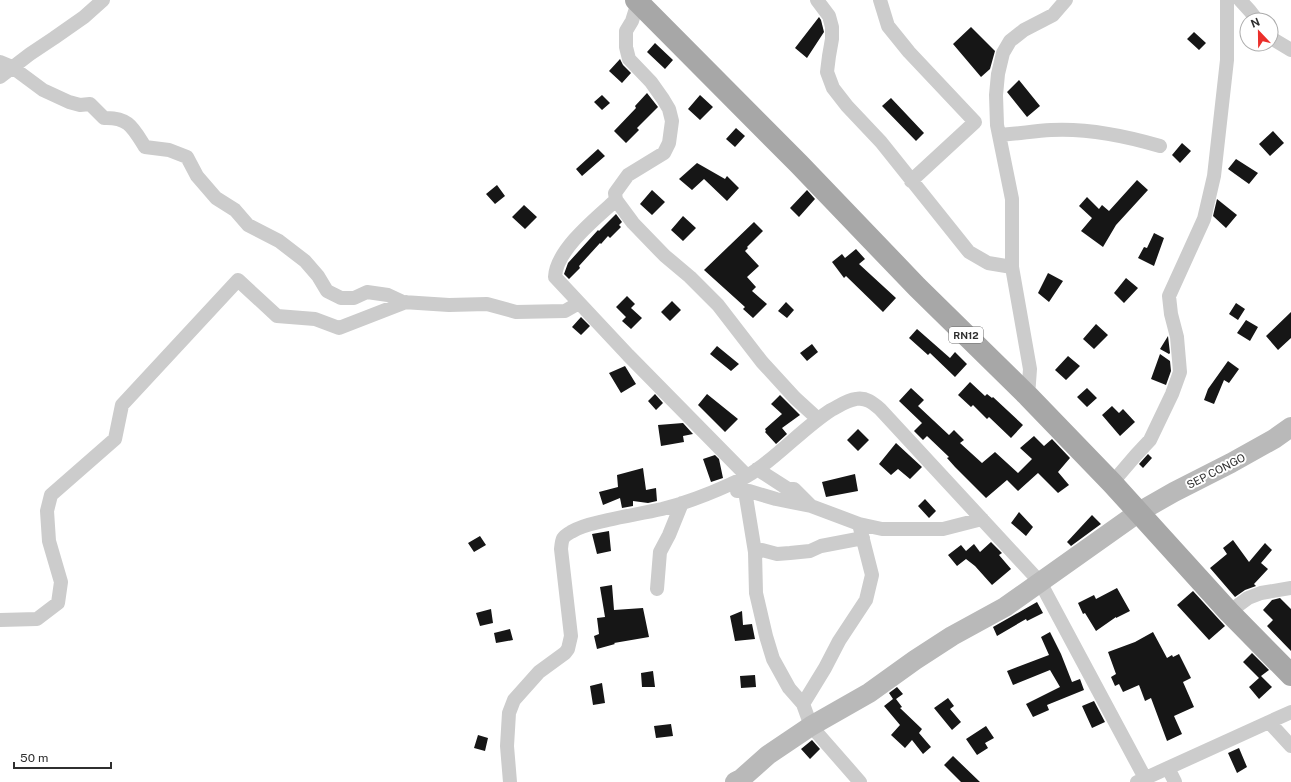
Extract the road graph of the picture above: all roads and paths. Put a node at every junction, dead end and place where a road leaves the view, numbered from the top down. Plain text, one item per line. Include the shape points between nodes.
1 (103, 0) edge
2 (817, 0) edge
3 (880, 0) edge
4 (1066, 0) edge
5 (1240, 0) edge
6 (638, 1) edge
7 (1229, 3) edge
8 (1250, 12) edge
9 (1279, 43) edge
10 (1291, 50) edge
11 (6, 65) edge
12 (0, 77) edge
13 (999, 135) junction
14 (1160, 146) dead end
15 (911, 181) junction
16 (616, 200) junction
17 (1012, 267) junction
18 (406, 302) junction
19 (579, 303) junction
20 (1028, 396) junction
21 (818, 419) junction
22 (1291, 427) edge
23 (752, 472) junction
24 (1112, 483) junction
25 (717, 490) junction
26 (745, 491) junction
27 (682, 503) junction
28 (811, 506) junction
29 (1139, 512) junction
30 (982, 519) junction
31 (859, 524) junction
32 (862, 538) junction
33 (755, 552) junction
34 (1040, 582) junction
35 (1291, 588) edge
36 (657, 589) dead end
37 (1229, 612) junction
38 (0, 620) edge
39 (1291, 675) edge
40 (803, 704) junction
41 (1291, 712) edge
42 (1269, 722) junction
43 (811, 726) junction
44 (1291, 746) edge
45 (1168, 768) junction
46 (1140, 780) edge
47 (739, 781) edge
48 (510, 782) edge
49 (860, 782) edge
50 (1175, 782) edge

1 - 11 street via 54,38 30,54
2 - 15 street via 829,16 832,27 827,72 833,88 881,142
3 - 15 street via 888,26 975,122
4 - 13 street via 1053,15 1024,30 1010,41 1003,53 996,95
5 - 8 street
6 - 16 street via 626,32 629,59 663,99 672,121 669,143 664,153 628,175 615,193
6 - 20 main road, RN12 via 917,287
7 - 24 street via 1228,60 1214,176 1204,219 1169,296 1177,337 1180,372 1150,440
9 - 10 street
11 - 12 street
11 - 18 street via 43,90 69,102 90,104 104,118 115,118 131,125 145,147 169,150 187,157 197,176 216,198 235,210 248,225 279,241 306,261 327,291 341,298 354,298 366,292 388,295
13 - 14 street via 1052,130 1090,132 1132,138
13 - 17 street via 1012,199
15 - 17 street via 969,252 988,263
16 - 19 street via 570,245 556,269 556,277
16 - 21 street via 649,239 708,294 762,362
17 - 20 street via 1030,369
18 - 19 street via 449,306 487,304 516,312 565,311
18 - 38 street via 339,328 315,319 277,316 238,280 122,405 115,439 51,495 47,511 48,534 61,582 58,603 37,619
19 - 23 street via 634,361
20 - 24 main road, RN12
21 - 23 street
21 - 30 street via 856,398 872,402
22 - 29 street, SEP CONGO via 1274,439
23 - 25 street
23 - 28 street via 788,489 794,489
24 - 29 main road, RN12
25 - 26 street
25 - 27 street
26 - 28 street
26 - 33 street
27 - 36 street via 660,552
27 - 48 street via 588,524 572,531 562,540 560,549 570,643 565,653 538,672 514,700 509,713 507,739
28 - 31 street
29 - 34 street, SEP CONGO
29 - 37 main road, RN12
30 - 31 street via 943,530 882,529
30 - 34 street
31 - 32 street
32 - 33 street via 821,546 810,551 777,554 762,550
32 - 40 street via 872,575 866,600
33 - 40 street via 756,592 773,659 789,688
34 - 43 street, SEP CONGO via 1004,607 914,660 869,693
34 - 46 street
35 - 37 street via 1248,598
37 - 39 main road, RN12
40 - 43 street
41 - 42 street
42 - 44 street
42 - 45 street
43 - 47 street, SEP CONGO via 768,755
43 - 49 street
45 - 46 street
45 - 50 street

